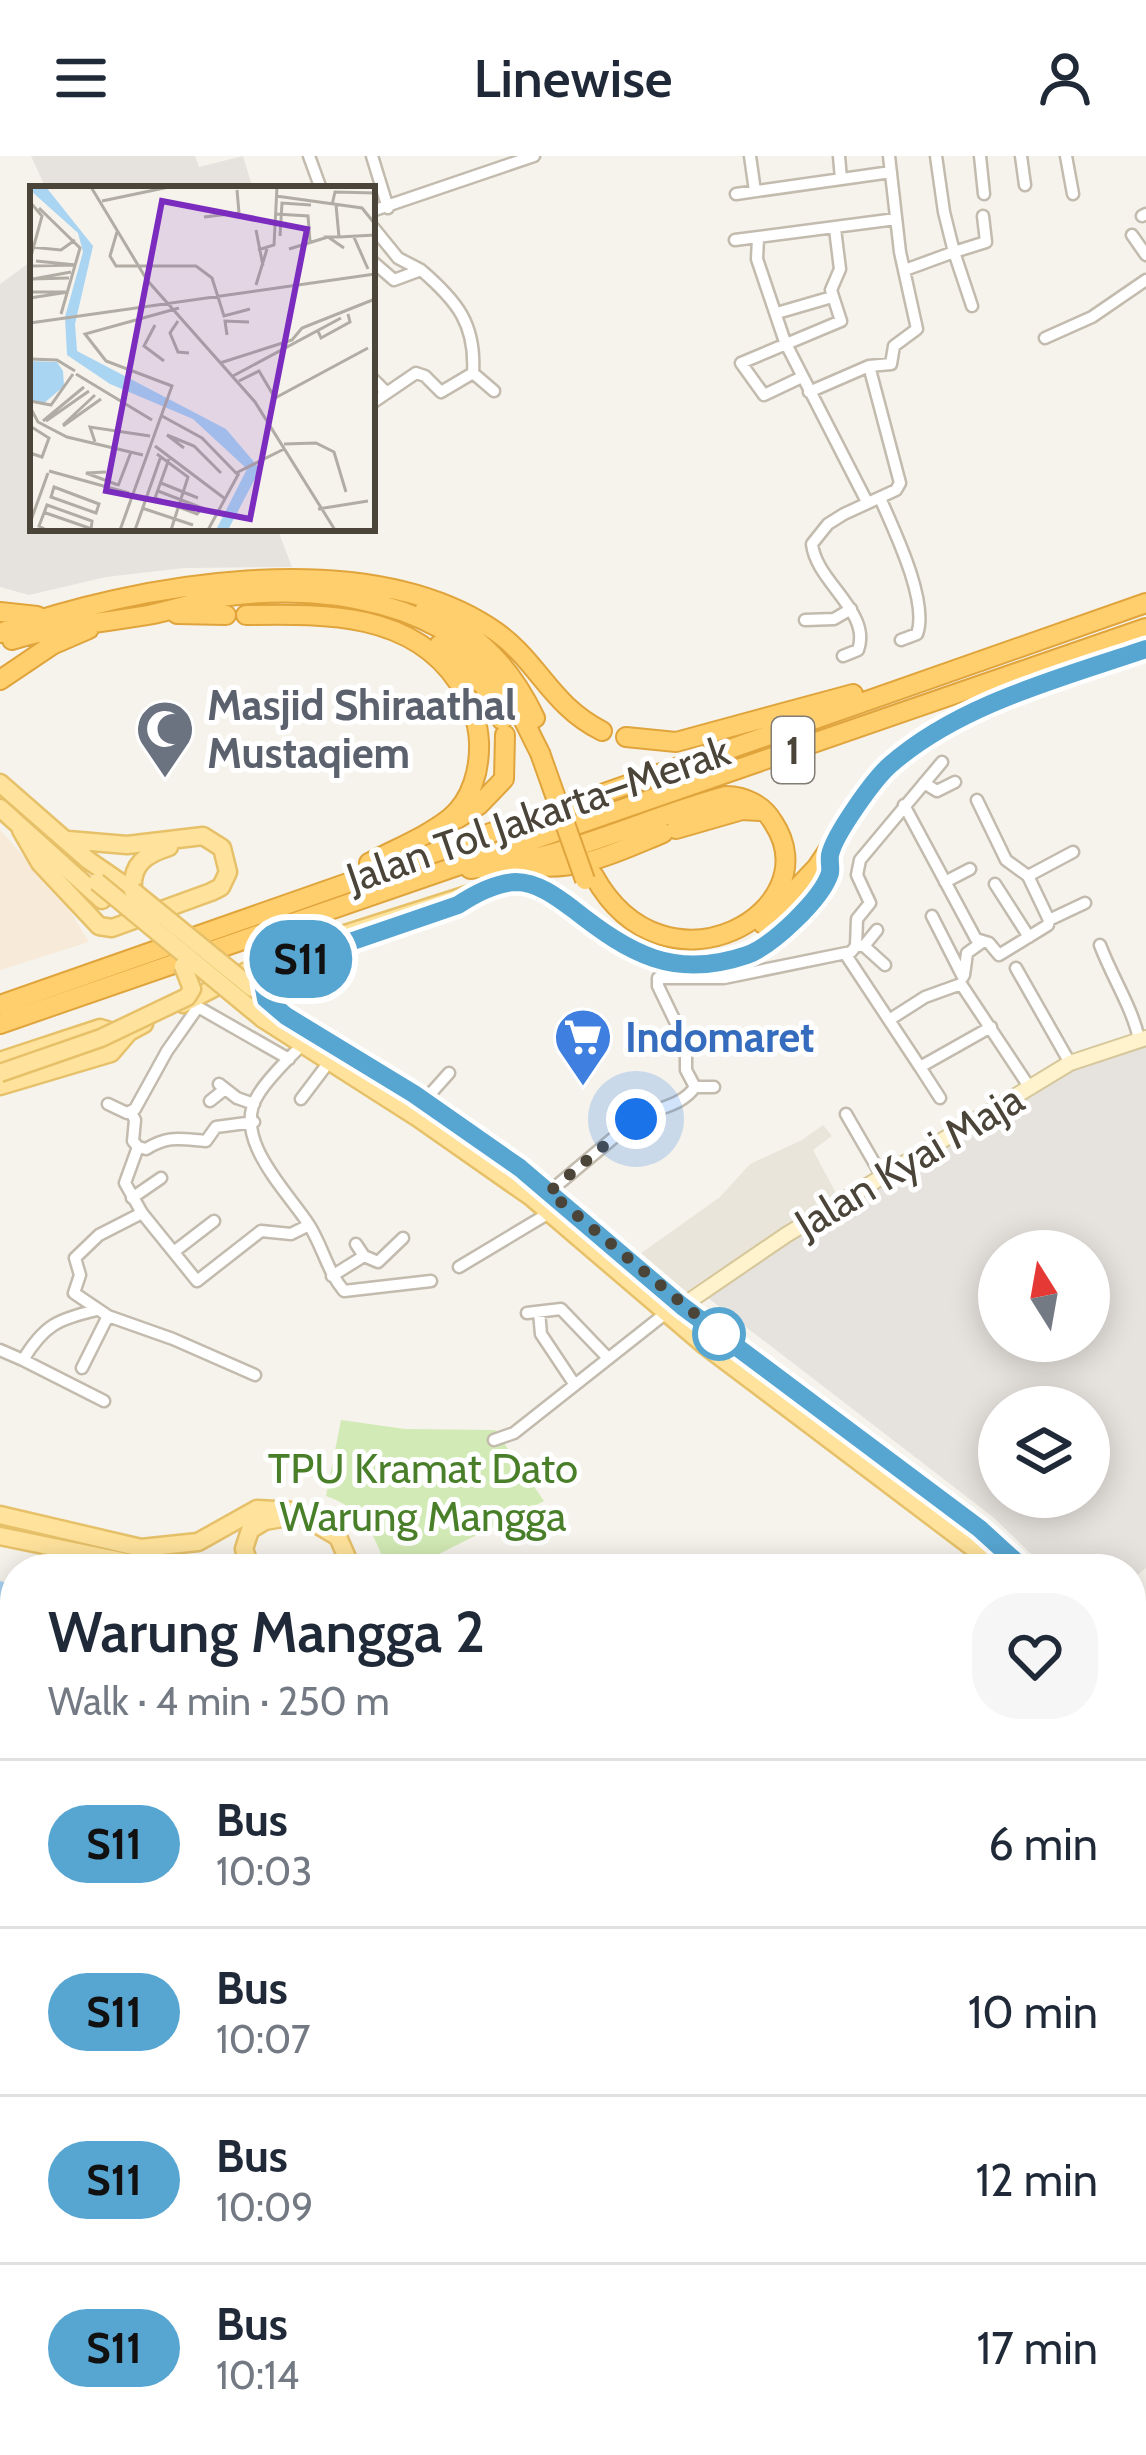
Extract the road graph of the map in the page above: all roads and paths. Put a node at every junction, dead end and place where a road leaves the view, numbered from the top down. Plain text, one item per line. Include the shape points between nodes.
1 (309, 156) edge
2 (372, 156) edge
3 (533, 156) edge
4 (750, 156) edge
5 (839, 156) edge
6 (889, 156) edge
7 (936, 156) edge
8 (980, 156) edge
9 (1022, 156) edge
10 (1066, 156) edge
11 (891, 172) junction
12 (841, 179) junction
13 (1024, 185) dead end
14 (318, 186) edge
15 (755, 191) junction
16 (736, 194) dead end
17 (984, 194) dead end
18 (1072, 194) dead end
19 (388, 208) junction
20 (375, 210) edge
21 (983, 216) dead end
22 (896, 219) junction
23 (835, 229) junction
24 (375, 230) edge
25 (1132, 235) dead end
26 (758, 238) junction
27 (735, 241) dead end
28 (955, 252) junction
29 (1146, 256) edge
30 (375, 264) edge
31 (421, 270) junction
32 (904, 270) junction
33 (1146, 280) edge
34 (832, 297) junction
35 (972, 306) dead end
36 (776, 313) junction
37 (1045, 338) dead end
38 (785, 342) junction
39 (869, 366) junction
40 (473, 373) junction
41 (802, 377) junction
42 (375, 381) edge
43 (494, 391) dead end
44 (808, 392) junction
45 (387, 393) junction
46 (375, 401) edge
47 (874, 500) junction
48 (347, 583) junction
49 (313, 595) junction
50 (1146, 602) edge
51 (851, 609) junction
52 (0, 612) edge
53 (153, 614) junction
54 (41, 617) junction
55 (805, 620) dead end
56 (98, 623) junction
57 (1146, 628) edge
58 (0, 633) edge
59 (901, 640) dead end
60 (0, 644) edge
61 (1146, 650) edge
62 (843, 656) dead end
63 (0, 680) edge
64 (910, 684) junction
65 (602, 731) dead end
66 (626, 737) dead end
67 (544, 751) junction
68 (942, 762) dead end
69 (955, 782) dead end
70 (0, 783) edge
71 (924, 783) junction
72 (868, 791) dead end
73 (977, 800) dead end
74 (904, 805) junction
75 (0, 808) edge
76 (765, 811) junction
77 (854, 812) dead end
78 (21, 830) junction
79 (430, 830) junction
80 (68, 841) junction
81 (830, 851) junction
82 (1073, 852) dead end
83 (517, 862) junction
84 (970, 869) dead end
85 (440, 872) junction
86 (1028, 876) junction
87 (590, 878) junction
88 (101, 881) junction
89 (945, 882) junction
90 (995, 884) dead end
91 (133, 890) junction
92 (322, 890) junction
93 (211, 892) junction
94 (473, 893) junction
95 (1085, 903) dead end
96 (932, 916) dead end
97 (1049, 920) junction
98 (877, 930) dead end
99 (1029, 938) junction
100 (981, 944) junction
101 (1100, 944) dead end
102 (855, 949) junction
103 (885, 965) dead end
104 (183, 966) junction
105 (1016, 968) dead end
106 (962, 981) junction
107 (0, 1005) edge
108 (263, 1010) junction
109 (889, 1020) junction
110 (0, 1024) edge
111 (992, 1028) junction
112 (1142, 1039) edge
113 (296, 1043) junction
114 (89, 1060) junction
115 (0, 1061) edge
116 (1070, 1063) junction
117 (335, 1065) junction
118 (920, 1067) junction
119 (0, 1073) edge
120 (449, 1073) dead end
121 (0, 1086) edge
122 (695, 1087) junction
123 (714, 1087) dead end
124 (1030, 1088) junction
125 (940, 1098) dead end
126 (301, 1099) dead end
127 (210, 1100) dead end
128 (424, 1101) junction
129 (108, 1104) dead end
130 (254, 1104) junction
131 (131, 1112) junction
132 (846, 1114) dead end
133 (254, 1122) junction
134 (138, 1147) junction
135 (161, 1178) dead end
136 (884, 1178) junction
137 (549, 1192) junction
138 (132, 1198) junction
139 (142, 1213) junction
140 (549, 1213) junction
141 (214, 1221) dead end
142 (309, 1225) junction
143 (585, 1234) junction
144 (403, 1238) dead end
145 (356, 1244) dead end
146 (175, 1251) junction
147 (364, 1256) junction
148 (459, 1267) dead end
149 (332, 1276) junction
150 (431, 1281) dead end
151 (674, 1309) junction
152 (102, 1313) junction
153 (0, 1350) edge
154 (608, 1358) junction
155 (23, 1360) junction
156 (82, 1368) dead end
157 (255, 1375) dead end
158 (575, 1384) junction
159 (790, 1400) junction
160 (104, 1401) dead end
161 (494, 1440) dead end
162 (0, 1515) edge
163 (307, 1516) junction
164 (0, 1536) edge
165 (88, 1554) edge
166 (246, 1554) edge
167 (345, 1554) edge
168 (982, 1554) edge
169 (1008, 1554) edge

1 - 14 street
2 - 19 street
3 - 19 street
4 - 15 street
5 - 12 street
6 - 11 street
7 - 28 street
8 - 17 street
9 - 13 street
10 - 18 street
11 - 12 street
11 - 22 street
12 - 15 street
15 - 16 street
19 - 20 street
21 - 28 street via 986,242
22 - 23 street
22 - 32 street
23 - 26 street
23 - 34 street
24 - 31 street
25 - 29 street
26 - 27 street
26 - 36 street
28 - 32 street
28 - 35 street
30 - 31 street via 394,280
31 - 40 street via 468,326
32 - 39 street via 917,329 893,346 892,364
33 - 37 street
34 - 36 street
34 - 38 street via 841,321
36 - 38 street
38 - 41 street
38 - 41 street via 741,363 764,394
39 - 44 street
39 - 47 street via 900,477 896,490
40 - 43 street
40 - 45 street via 440,392 416,373
41 - 44 street
42 - 45 street
44 - 47 street
45 - 46 street
47 - 51 street via 828,524 812,544
47 - 59 street via 910,568 919,632
48 - 54 highway via 184,585
48 - 65 highway via 442,602 471,616 522,654 571,714
48 - 67 highway via 431,611 482,644 521,690
49 - 53 highway via 231,596
49 - 67 highway via 382,604 477,655
49 - 79 highway via 418,629 484,686 504,728 506,771 462,817
50 - 64 highway, Jalan Tol Jakarta–Merak / 1
51 - 55 street
51 - 62 street via 861,646
52 - 54 highway
53 - 56 highway
53 - 79 highway via 323,615 377,624 418,642 453,675 476,722 478,764 466,800
54 - 58 highway
56 - 60 highway
56 - 63 highway
57 - 85 highway, Jalan Tol Jakarta–Merak / 1
61 - 72 highway via 949,724
64 - 66 highway via 676,742
64 - 92 highway, Jalan Tol Jakarta–Merak / 1
67 - 87 highway
68 - 71 street
69 - 71 street via 937,791
70 - 80 main road
71 - 74 street
73 - 86 street via 1006,860
74 - 89 street
74 - 102 street via 860,860 857,875 870,904 856,919
75 - 78 main road
76 - 83 highway via 742,810 570,867
76 - 83 highway via 726,796
76 - 87 highway via 785,845 786,870 767,906 728,933 703,940 647,932
77 - 81 highway
78 - 88 main road
78 - 93 main road via 40,863 100,926
79 - 92 highway
80 - 88 main road
80 - 93 main road via 127,845 203,836 229,865 225,882
81 - 87 highway via 775,915 706,950 672,950 617,926
81 - 94 highway via 830,874 777,937 754,952 694,966 635,952 532,884
82 - 86 street
83 - 85 highway
84 - 89 street
85 - 110 highway, Jalan Tol Jakarta–Merak / 1
86 - 97 street
88 - 91 main road
88 - 104 main road
88 - 108 main road, bridge
89 - 100 street
90 - 99 street
91 - 93 main road via 145,856 187,843 218,860 220,880
91 - 108 main road, bridge
92 - 107 highway, Jalan Tol Jakarta–Merak / 1
94 - 108 highway via 271,969
94 - 114 main road via 276,956
95 - 97 street
96 - 106 street
97 - 99 street
98 - 102 street
99 - 100 street via 1001,955
100 - 106 street via 967,953
101 - 112 street
102 - 103 street
102 - 109 street
102 - 122 street via 724,978 660,976
104 - 108 main road, bridge
104 - 119 main road, bridge via 188,997
105 - 116 street
106 - 109 street
106 - 111 street
108 - 113 main road
109 - 118 street
111 - 118 street
111 - 124 street
112 - 116 main road, Jalan Kyai Maja
113 - 117 main road
113 - 128 main road
113 - 130 street
113 - 131 street via 198,1007
114 - 115 main road via 113,1047 105,1028
114 - 121 main road
116 - 124 main road, Jalan Kyai Maja
117 - 126 street
117 - 140 main road
118 - 125 street
120 - 128 street
122 - 123 street
122 - 137 street via 686,1100 636,1119
124 - 136 main road, Jalan Kyai Maja
127 - 130 street via 222,1087
128 - 137 main road
129 - 131 street
130 - 133 street
131 - 134 street
132 - 136 street
133 - 134 street via 216,1126 206,1142 179,1136
133 - 142 street via 257,1152
134 - 138 street via 125,1180
135 - 138 street
136 - 151 main road, Jalan Kyai Maja
137 - 143 main road
138 - 139 street
139 - 146 street
139 - 152 street via 75,1258 74,1293
140 - 143 main road
140 - 148 street
141 - 146 street
142 - 146 street via 291,1234 261,1232 197,1281
142 - 149 street
143 - 151 main road
144 - 147 street via 378,1262
145 - 147 street
147 - 149 street
149 - 150 street via 344,1291
151 - 154 street
151 - 159 main road
152 - 155 street via 58,1319
152 - 156 street
152 - 157 street
153 - 155 street
154 - 158 street
154 - 158 street via 563,1310 533,1312
155 - 160 street
158 - 161 street
159 - 168 main road
159 - 169 main road
162 - 163 main road via 141,1548 198,1542 257,1509
163 - 166 main road via 250,1530
163 - 167 main road via 338,1537
164 - 165 main road

